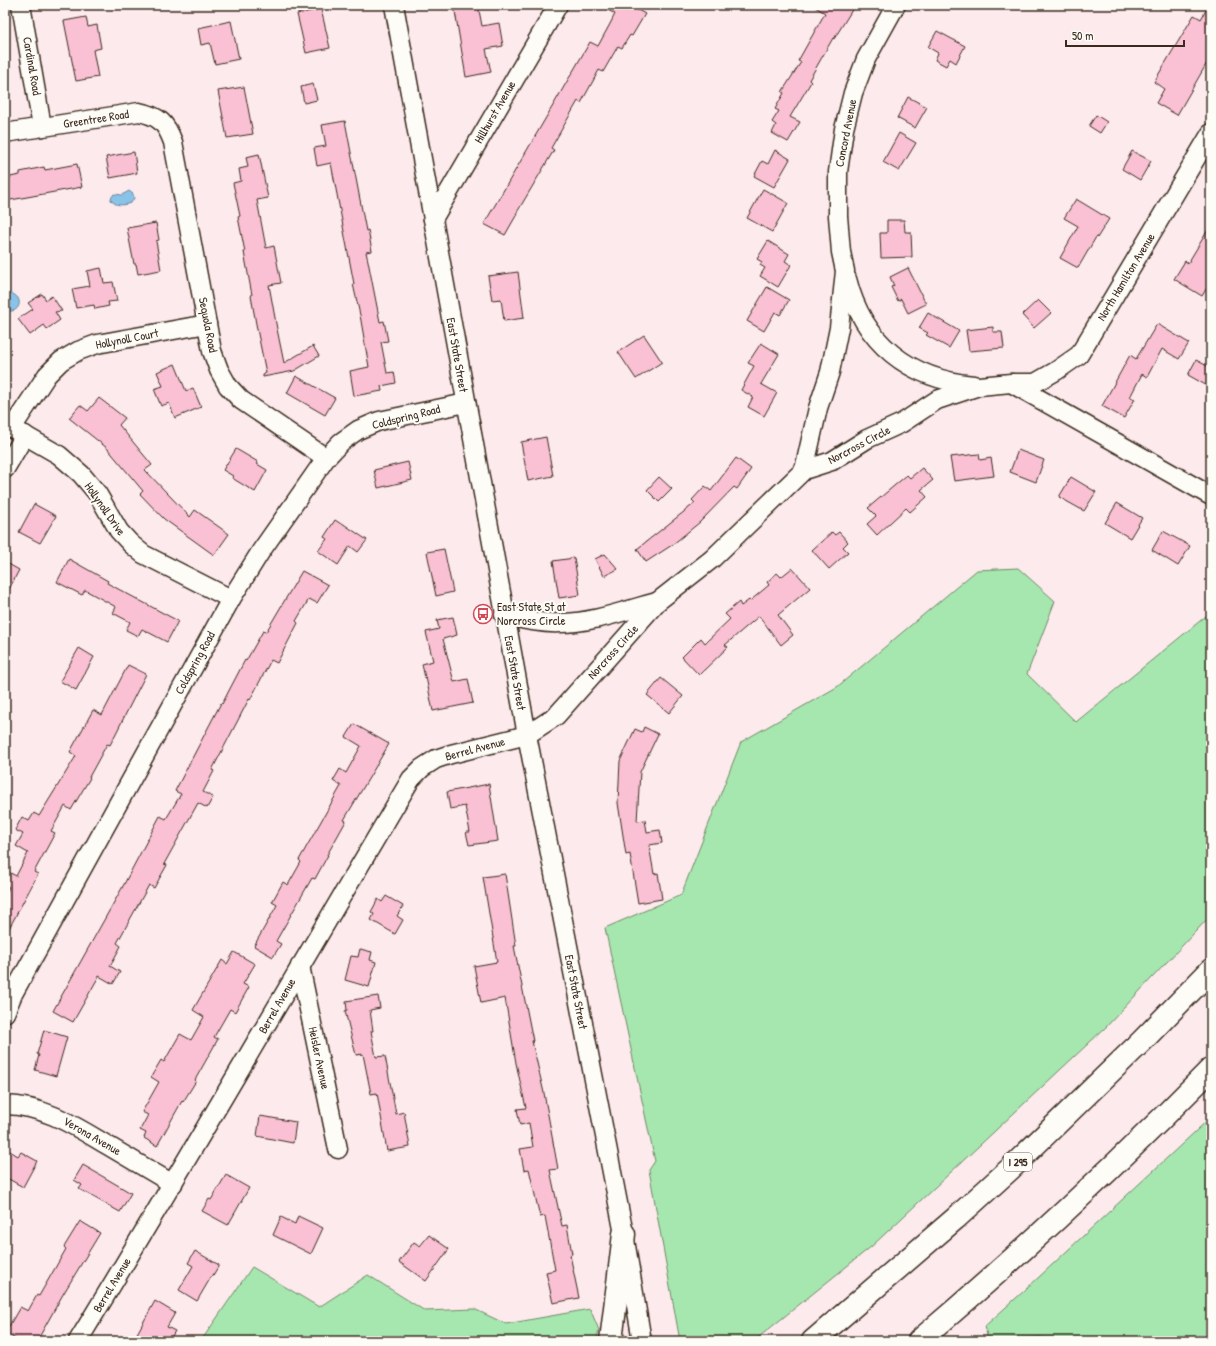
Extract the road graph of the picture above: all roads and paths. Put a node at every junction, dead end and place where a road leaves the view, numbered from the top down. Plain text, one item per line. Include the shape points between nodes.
1 (21, 5) edge
2 (394, 5) edge
3 (558, 5) edge
4 (896, 5) edge
5 (42, 127) junction
6 (5, 133) edge
7 (1211, 133) edge
8 (173, 142) joint
9 (433, 219) junction
10 (845, 271) junction
11 (207, 324) junction
12 (1011, 383) junction
13 (979, 386) junction
14 (466, 403) junction
15 (14, 429) edge
16 (326, 458) junction
17 (5, 469) edge
18 (804, 470) junction
19 (1211, 496) edge
20 (231, 599) junction
21 (657, 602) junction
22 (504, 615) junction
23 (527, 735) junction
24 (300, 966) junction
25 (1211, 970) edge
26 (5, 1013) edge
27 (1211, 1069) edge
28 (5, 1105) edge
29 (338, 1149) dead end
30 (173, 1184) junction
31 (624, 1234) junction
32 (78, 1341) edge
33 (611, 1341) edge
34 (642, 1341) edge
35 (813, 1341) edge
36 (919, 1341) edge

1 - 5 street, Cardinal Road
2 - 9 street, East State Street
3 - 9 street, Hillhurst Avenue
4 - 10 street, Concord Avenue via 866,59 853,93 844,129 838,172 838,216
5 - 6 street, Greentree Road
5 - 8 street, Greentree Road via 139,112 161,121 169,130
7 - 12 street, North Hamilton Avenue via 1079,355 1035,383
8 - 11 street, Sequola Road
9 - 14 street, East State Street
10 - 13 street, Concord Avenue via 851,295 861,317 890,352 931,377 955,384
10 - 18 street, Concord Avenue via 839,328 830,372 818,408
11 - 15 street, Hollynoll Court via 97,344 78,351 61,361 46,375
11 - 16 street, Sequola Road via 214,358 228,386 241,400
12 - 13 street, Norcross Circle
12 - 19 street
13 - 18 street, Norcross Circle via 934,402 832,461
14 - 16 street, Coldspring Road via 379,421 358,430 341,442
14 - 22 street, East State Street
15 - 17 street, Hollynoll Court
15 - 20 street, Hollynoll Drive via 59,456 81,474 97,493 119,531 143,554
16 - 20 street, Coldspring Road
18 - 21 street, Norcross Circle via 712,559
20 - 26 street, Coldspring Road via 13,994
21 - 22 street via 585,621 559,623
21 - 23 street, Norcross Circle via 556,716
22 - 23 street, East State Street
23 - 24 street, Berrel Avenue via 436,759 414,775
23 - 31 street, East State Street
24 - 29 street, Heisler Avenue
24 - 30 street, Berrel Avenue
25 - 35 highway, I 295 via 1010,1169
27 - 36 highway via 1060,1216
28 - 30 street, Verona Avenue via 41,1110 63,1119
30 - 32 street, Berrel Avenue
31 - 33 highway
31 - 34 street, East State Street

